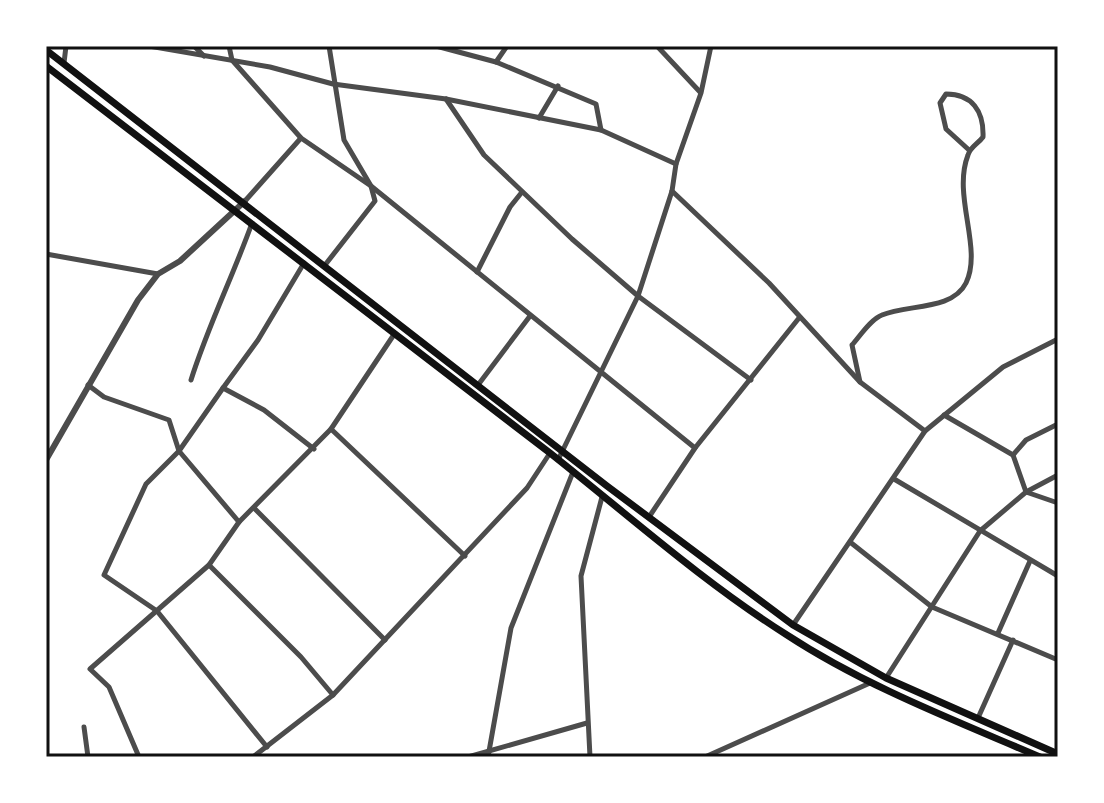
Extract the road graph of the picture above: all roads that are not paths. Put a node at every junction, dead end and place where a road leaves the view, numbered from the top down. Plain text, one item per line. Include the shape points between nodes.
1 (66, 46) edge
2 (149, 46) edge
3 (194, 46) edge
4 (229, 46) edge
5 (329, 46) edge
6 (436, 46) edge
7 (507, 46) edge
8 (657, 46) edge
9 (711, 46) edge
10 (46, 50) edge
11 (204, 57) junction
12 (232, 60) junction
13 (496, 62) junction
14 (64, 64) junction
15 (46, 66) edge
16 (333, 84) junction
17 (558, 86) junction
18 (701, 93) junction
19 (446, 99) junction
20 (539, 118) junction
21 (601, 130) junction
22 (301, 138) junction
23 (969, 150) junction
24 (676, 164) junction
25 (371, 186) junction
26 (672, 191) junction
27 (522, 192) junction
28 (245, 201) junction
29 (238, 211) junction
30 (252, 222) junction
31 (46, 254) edge
32 (304, 263) junction
33 (325, 265) junction
34 (477, 272) junction
35 (158, 274) junction
36 (638, 296) junction
37 (530, 316) junction
38 (799, 318) junction
39 (395, 333) junction
40 (1058, 339) edge
41 (603, 375) junction
42 (191, 380) dead end
43 (751, 380) junction
44 (860, 382) junction
45 (88, 385) junction
46 (478, 385) junction
47 (223, 388) junction
48 (944, 415) junction
49 (1058, 424) edge
50 (331, 429) junction
51 (925, 431) junction
52 (695, 448) junction
53 (314, 449) junction
54 (562, 450) junction
55 (179, 451) junction
56 (550, 453) junction
57 (1013, 455) junction
58 (46, 460) edge
59 (558, 460) junction
60 (573, 472) junction
61 (1058, 475) edge
62 (894, 479) junction
63 (1026, 492) junction
64 (602, 497) junction
65 (1058, 503) edge
66 (254, 508) junction
67 (648, 518) junction
68 (239, 522) junction
69 (980, 531) junction
70 (850, 542) junction
71 (465, 556) junction
72 (1030, 561) junction
73 (209, 565) junction
74 (1058, 576) edge
75 (932, 607) junction
76 (157, 611) junction
77 (793, 625) junction
78 (998, 633) junction
79 (385, 640) junction
80 (1013, 640) junction
81 (1058, 660) edge
82 (886, 678) junction
83 (870, 683) junction
84 (333, 695) junction
85 (978, 718) junction
86 (587, 723) junction
87 (84, 727) dead end
88 (267, 747) junction
89 (492, 747) junction
90 (1058, 754) edge
91 (88, 757) edge
92 (139, 757) edge
93 (253, 757) edge
94 (468, 757) edge
95 (488, 757) edge
96 (590, 757) edge
97 (705, 757) edge
98 (1040, 757) edge

1 - 14 street
2 - 11 street
3 - 11 street
4 - 12 street
5 - 16 street
6 - 13 street
7 - 13 street
8 - 18 street
9 - 18 street
10 - 14 main road
11 - 12 street
12 - 16 street
12 - 22 street
13 - 17 street
14 - 28 main road
15 - 29 main road
16 - 19 street
16 - 25 street via 344,140
17 - 20 street
17 - 21 street via 596,104
18 - 24 street
19 - 20 street
19 - 27 street via 484,155
20 - 21 street
21 - 24 street
22 - 25 street
22 - 28 street
23 - 23 street via 983,137 984,120 963,94 946,94 940,103 946,129
23 - 44 street via 962,182 971,262 966,283 956,295 932,304 879,315 852,345
24 - 26 street
25 - 33 street via 375,201
25 - 34 street
26 - 36 street
26 - 38 street
27 - 34 street
27 - 36 street
28 - 29 street
28 - 33 main road
29 - 30 main road
29 - 35 street
30 - 32 main road
30 - 42 street
31 - 35 street
32 - 39 main road
32 - 47 street
33 - 46 main road
34 - 37 street
35 - 45 street
36 - 41 street
36 - 43 street
37 - 41 street
37 - 46 street
38 - 43 street
38 - 44 street
39 - 50 street
39 - 56 main road
40 - 48 street via 1003,367
41 - 52 street
41 - 54 street
43 - 52 street
44 - 51 street
45 - 55 street via 104,397 169,420
45 - 58 street
46 - 54 main road
47 - 53 street via 264,410
47 - 55 street
48 - 51 street
48 - 57 street
49 - 57 street via 1026,440
50 - 53 street
50 - 71 street
51 - 62 street
52 - 67 street
53 - 66 street
54 - 59 street
54 - 67 main road
55 - 68 street
55 - 76 street via 146,484 104,575
56 - 59 main road
56 - 71 street via 527,488
57 - 63 street
59 - 60 main road
60 - 64 main road
60 - 89 street via 511,628
61 - 63 street
62 - 69 street
62 - 70 street
63 - 65 street
63 - 69 street
64 - 83 main road via 786,635
64 - 86 street via 581,576
66 - 68 street
66 - 79 street
67 - 77 main road
68 - 73 street
69 - 72 street
69 - 75 street
70 - 75 street
70 - 77 street
71 - 79 street
72 - 74 street
72 - 78 street
73 - 76 street
73 - 84 street
75 - 78 street
75 - 82 street
76 - 88 street
76 - 92 street via 90,669 109,687
77 - 82 main road
78 - 80 street
79 - 84 street
80 - 81 street
80 - 85 street
82 - 85 main road
83 - 97 street
83 - 98 main road
84 - 88 street
85 - 90 main road
86 - 89 street
86 - 96 street
87 - 91 street
88 - 93 street
89 - 94 street
89 - 95 street

